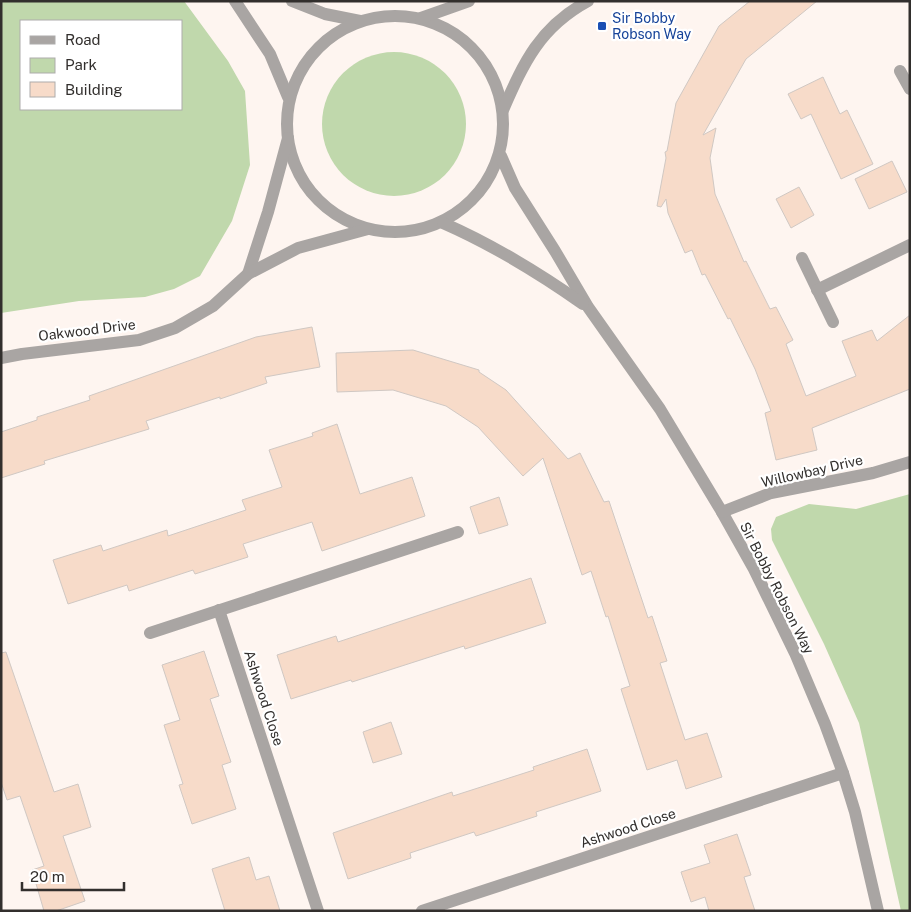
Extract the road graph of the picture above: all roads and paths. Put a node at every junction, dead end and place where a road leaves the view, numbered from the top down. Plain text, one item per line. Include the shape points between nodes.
1 (235, 1) edge
2 (292, 1) edge
3 (469, 1) edge
4 (588, 1) edge
5 (421, 18) junction
6 (360, 21) junction
7 (900, 71) dead end
8 (910, 89) edge
9 (288, 97) junction
10 (503, 110) junction
11 (288, 137) junction
12 (501, 156) junction
13 (443, 223) junction
14 (368, 229) junction
15 (910, 245) edge
16 (802, 258) dead end
17 (248, 274) junction
18 (818, 290) junction
19 (588, 307) junction
20 (833, 322) dead end
21 (1, 358) edge
22 (910, 462) edge
23 (722, 512) junction
24 (458, 532) dead end
25 (219, 610) junction
26 (150, 633) dead end
27 (844, 773) junction
28 (318, 911) edge
29 (422, 911) edge
30 (878, 911) edge

1 - 9 street via 270,54
2 - 6 street via 325,14
3 - 5 street
4 - 10 street via 542,37 522,67
5 - 6 street via 400,15
5 - 10 street via 459,38 475,55 495,88
6 - 9 street via 330,37 316,49 295,80
7 - 8 street
9 - 11 street
10 - 12 street via 505,132
11 - 14 street via 296,164 309,187 332,210
11 - 17 street, Oakwood Drive
12 - 13 street via 488,183 473,201
12 - 19 street, Sir Bobby Robson Way via 515,188
13 - 14 street via 418,231 393,233
13 - 19 street, Sir Bobby Robson Way via 497,249
14 - 17 street, Oakwood Drive via 298,248
15 - 18 street
16 - 18 street
17 - 21 street, Oakwood Drive via 213,306 175,328 139,340
18 - 20 street
19 - 23 street, Sir Bobby Robson Way via 660,408
22 - 23 street, Willowbay Drive via 771,494
23 - 27 street, Sir Bobby Robson Way via 795,653
24 - 25 street
25 - 26 street
25 - 28 street, Ashwood Close
27 - 29 street, Ashwood Close
27 - 30 street, Sir Bobby Robson Way

